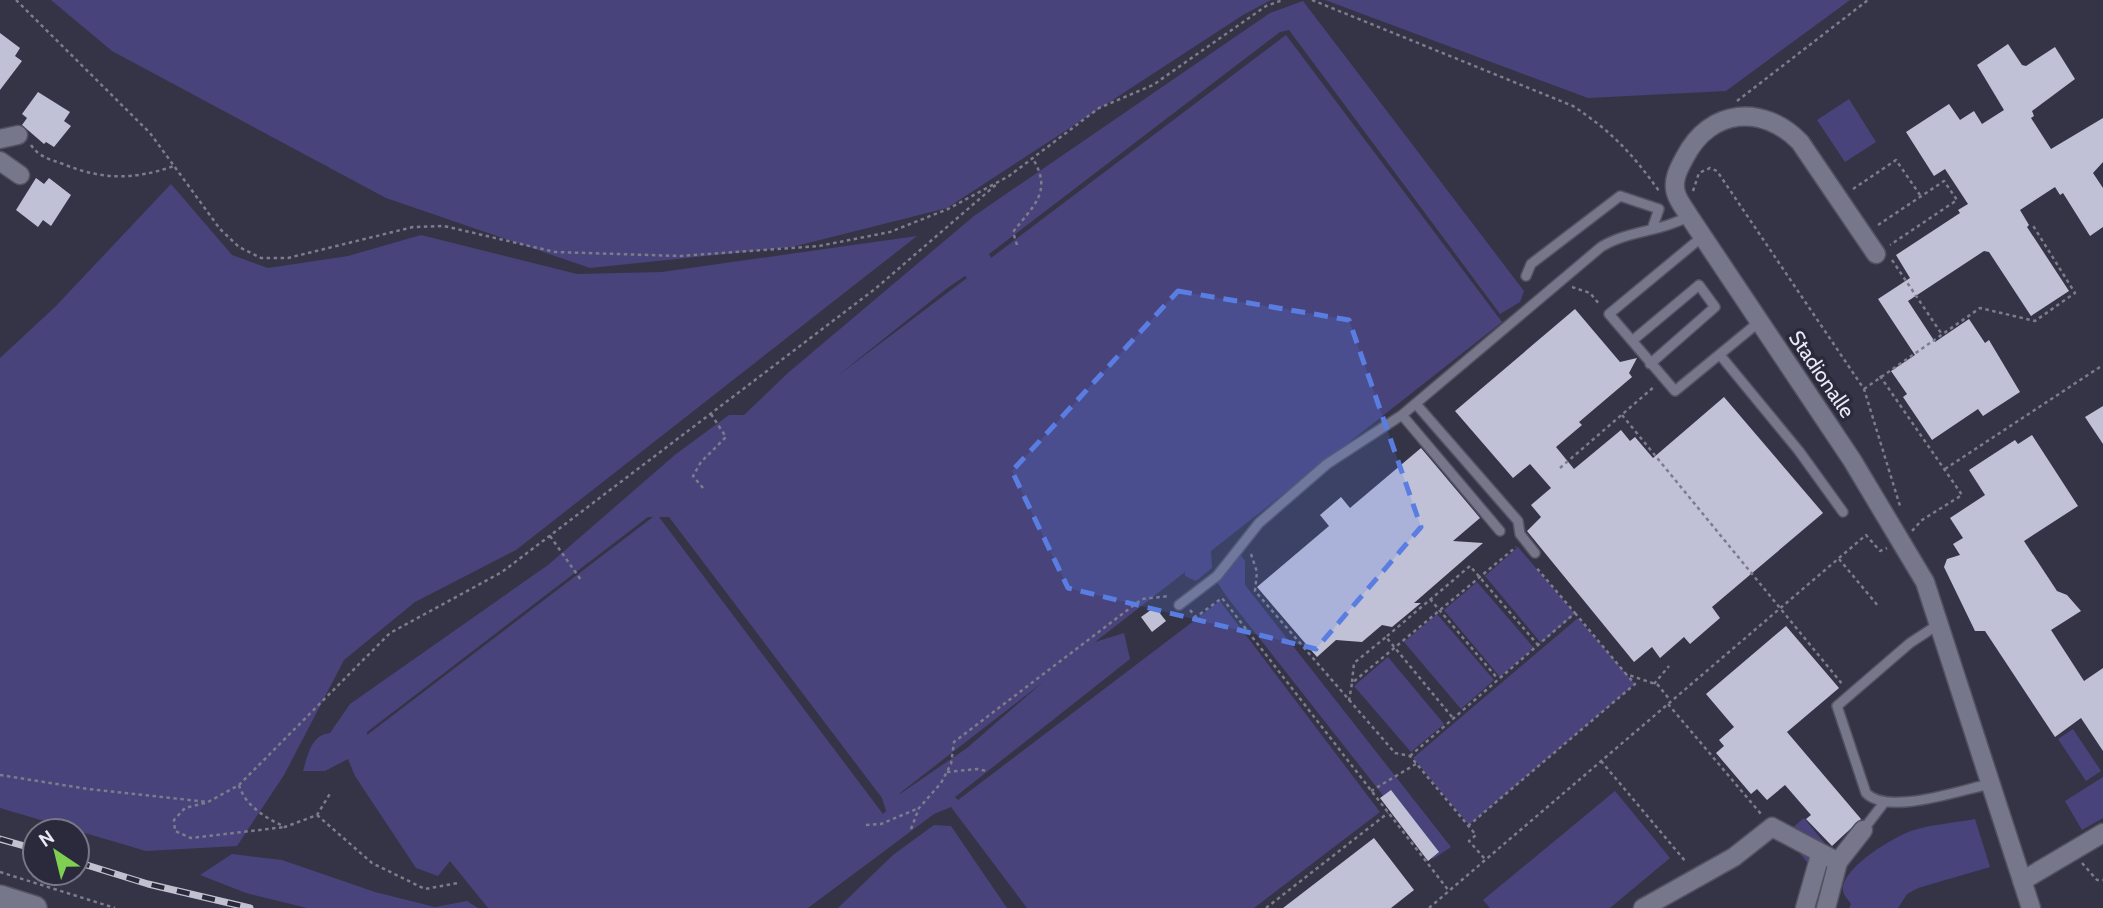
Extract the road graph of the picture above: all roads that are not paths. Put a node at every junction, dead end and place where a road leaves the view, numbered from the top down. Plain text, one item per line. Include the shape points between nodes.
1 (19, 135) road end
2 (0, 139) edge
3 (0, 161) edge
4 (20, 175) dead end
5 (1689, 216) junction
6 (1651, 229) junction
7 (1702, 237) junction
8 (1880, 251) road end
9 (1526, 276) dead end
10 (1759, 321) junction
11 (1632, 341) junction
12 (1720, 355) junction
13 (1650, 364) junction
14 (1416, 404) junction
15 (1402, 415) junction
16 (1843, 512) dead end
17 (1500, 531) dead end
18 (1535, 553) dead end
19 (1185, 601) road end
20 (1940, 623) junction
21 (1990, 784) junction
22 (1882, 804) junction
23 (1863, 830) joint
24 (2103, 832) edge
25 (1820, 855) junction
26 (1838, 862) junction
27 (2022, 881) junction
28 (0, 897) edge
29 (35, 908) edge
30 (1643, 908) edge
31 (1805, 908) edge
32 (1826, 908) edge
33 (2031, 908) edge

1 - 2 street
3 - 4 street
5 - 6 lane via 1674,225
5 - 7 street, Stadionalle
5 - 8 street, Stadionalle via 1676,193 1676,175 1689,150 1706,130 1731,117 1756,116 1786,127 1800,142 1862,235
6 - 9 lane via 1659,209 1620,197 1531,264
6 - 14 lane via 1618,237
7 - 10 street, Stadionalle
7 - 11 lane via 1609,314
10 - 12 lane
10 - 20 street, Stadionalle via 1902,541 1925,582
11 - 13 lane
11 - 13 lane via 1699,285 1715,307
12 - 13 lane via 1675,391
12 - 16 lane
14 - 15 lane
14 - 18 lane via 1518,521 1520,534
15 - 17 lane
15 - 19 lane via 1327,464 1259,523 1217,576
20 - 21 street, Stadionalle
20 - 22 lane via 1837,706 1866,793
21 - 22 lane
21 - 27 street, Stadionalle
22 - 23 lane
23 - 26 street
24 - 27 street
25 - 26 street
25 - 30 street via 1772,827 1734,857
25 - 31 street
26 - 32 street
27 - 33 street, Stadionalle
28 - 29 street

